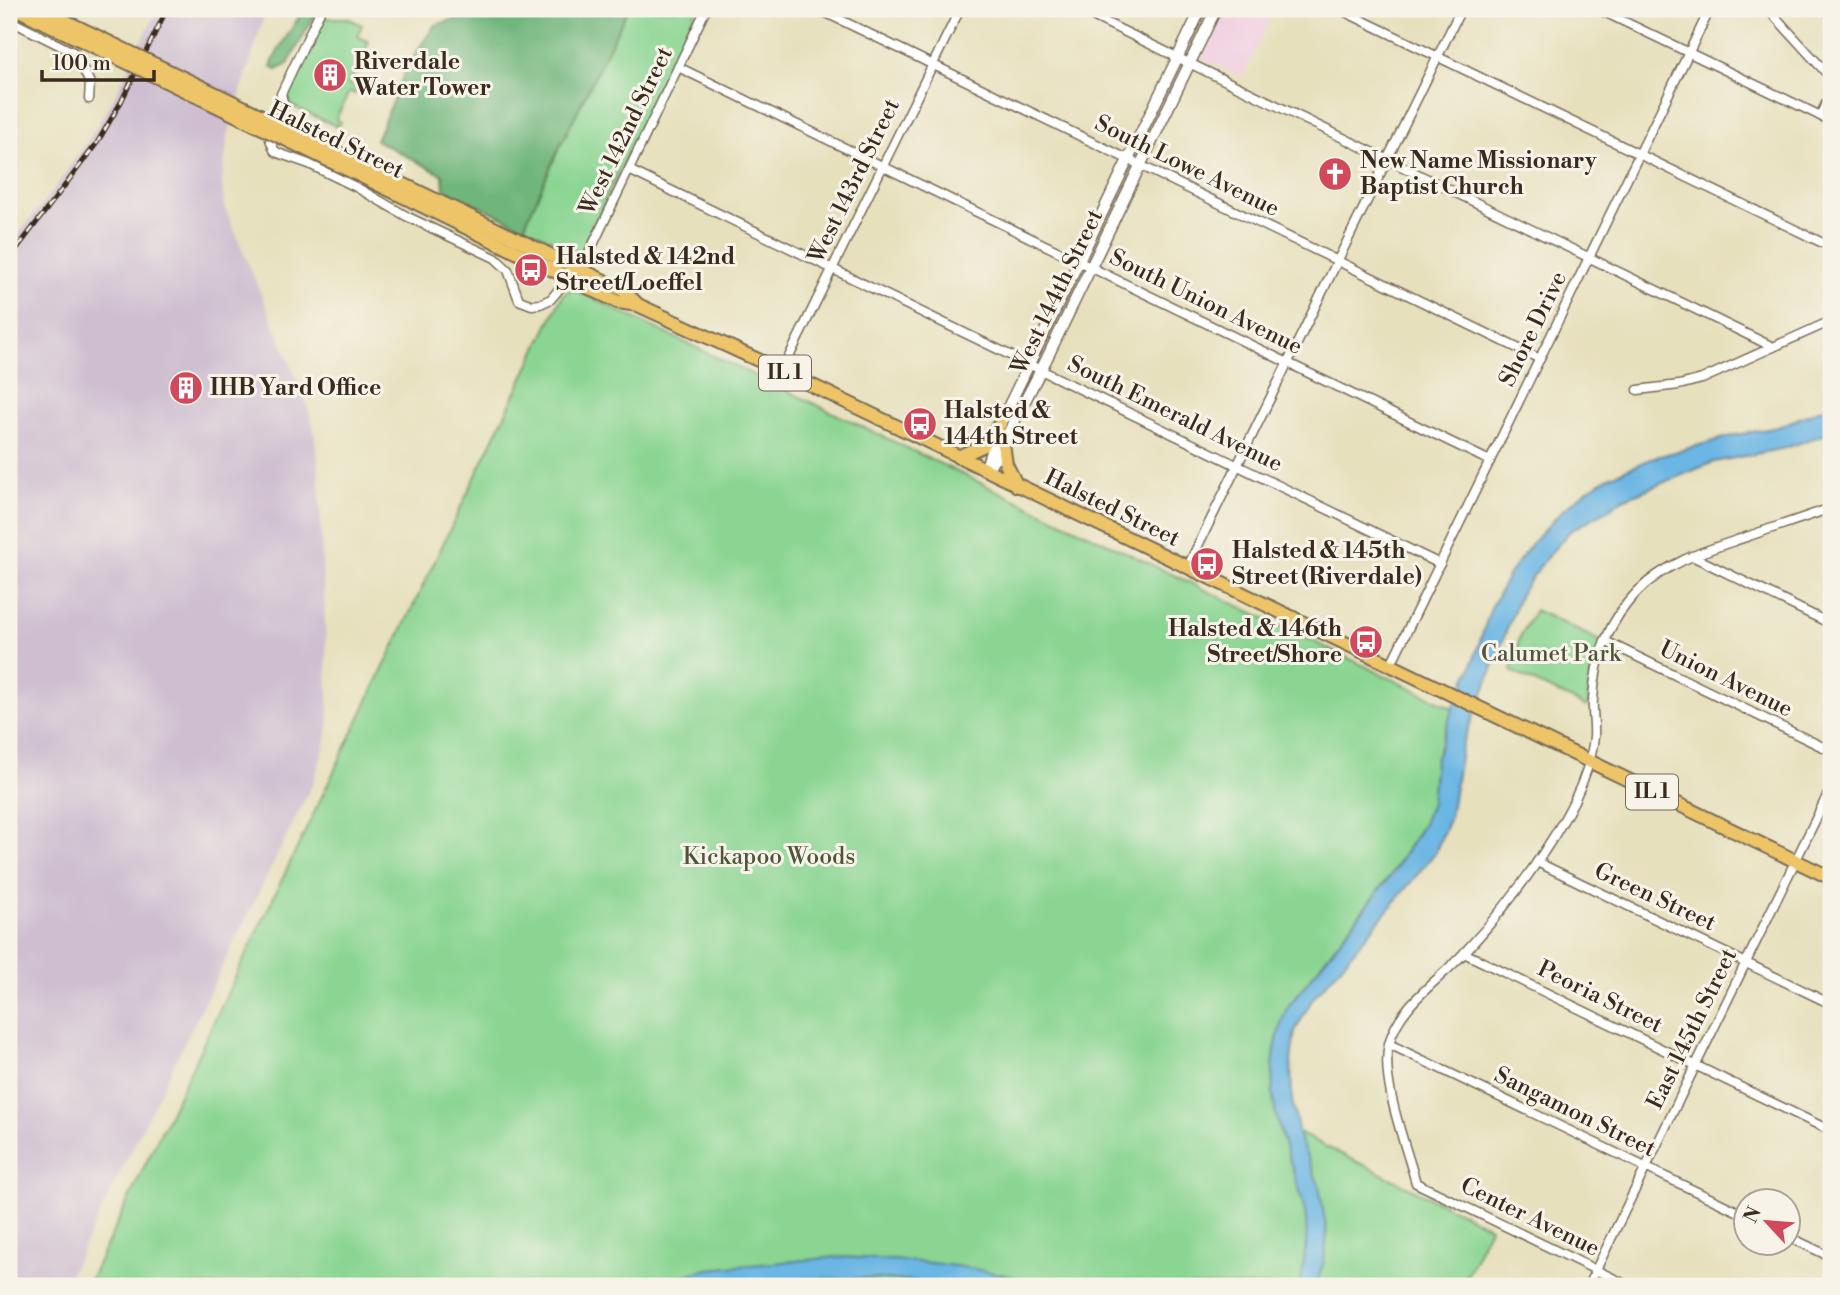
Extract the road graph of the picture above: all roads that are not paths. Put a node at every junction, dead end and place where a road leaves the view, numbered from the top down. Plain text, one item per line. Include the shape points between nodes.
1 (17, 9) edge
2 (40, 9) edge
3 (321, 9) edge
4 (706, 9) edge
5 (818, 9) edge
6 (960, 9) edge
7 (1078, 9) edge
8 (1201, 9) edge
9 (1216, 9) edge
10 (1339, 9) edge
11 (1461, 9) edge
12 (1598, 9) edge
13 (1710, 9) edge
14 (1768, 9) edge
15 (9, 20) edge
16 (1689, 53) junction
17 (1177, 57) junction
18 (1438, 57) junction
19 (1189, 63) junction
20 (933, 64) junction
21 (678, 68) junction
22 (1831, 78) edge
23 (1831, 93) edge
24 (89, 99) dead end
25 (1820, 116) junction
26 (1831, 121) edge
27 (1640, 154) junction
28 (1128, 159) junction
29 (1388, 159) junction
30 (1140, 165) junction
31 (882, 166) junction
32 (629, 170) junction
33 (390, 184) junction
34 (1831, 247) edge
35 (1590, 256) junction
36 (1078, 261) junction
37 (1338, 261) junction
38 (832, 268) junction
39 (1091, 268) junction
40 (573, 273) junction
41 (1831, 321) edge
42 (1773, 347) junction
43 (1540, 359) junction
44 (1288, 363) junction
45 (1029, 364) junction
46 (1041, 370) junction
47 (782, 371) junction
48 (1638, 390) dead end
49 (1000, 424) junction
50 (1003, 444) junction
51 (958, 457) junction
52 (1490, 461) junction
53 (1238, 466) junction
54 (985, 470) junction
55 (1018, 486) junction
56 (1831, 508) edge
57 (1692, 556) junction
58 (1440, 564) junction
59 (1187, 568) junction
60 (1831, 624) edge
61 (1605, 641) junction
62 (1390, 666) junction
63 (1831, 751) edge
64 (1590, 762) junction
65 (1831, 788) edge
66 (1796, 861) junction
67 (1537, 862) junction
68 (1831, 878) edge
69 (1465, 953) junction
70 (1746, 962) junction
71 (1831, 1004) edge
72 (1389, 1044) junction
73 (1696, 1065) junction
74 (1831, 1131) edge
75 (1646, 1167) junction
76 (1731, 1208) edge
77 (1801, 1243) edge
78 (1831, 1257) edge
79 (1596, 1270) junction
80 (1588, 1286) edge
81 (1629, 1286) edge

1 - 33 main road, Halsted Street / IL 1, bridge
2 - 33 main road, Halsted Street / IL 1, bridge
3 - 40 street, West 142nd Street via 281,94 284,106 270,139 274,150 495,258 508,270 519,300 532,305 551,299
4 - 21 street, West 142nd Street
5 - 20 street, South Lowe Avenue
6 - 20 street, West 143rd Street
7 - 17 street
8 - 17 street, West 144th Street
9 - 19 street, West 144th Street
10 - 18 street
11 - 18 street
12 - 16 street
13 - 16 street, Shore Drive
14 - 22 street
15 - 24 street via 75,53 90,83
16 - 25 street
16 - 27 street, Shore Drive
17 - 19 street
17 - 28 street, West 144th Street
18 - 27 street
18 - 29 street
19 - 29 street
19 - 30 street, West 144th Street
20 - 28 street, South Lowe Avenue
20 - 31 street, West 143rd Street
21 - 31 street, South Union Avenue
21 - 32 street, West 142nd Street
23 - 25 street
25 - 26 street
27 - 34 street
27 - 35 street, Shore Drive
28 - 30 street, South Lowe Avenue
28 - 36 street, West 144th Street
29 - 35 street
29 - 37 street
30 - 37 street, South Lowe Avenue
30 - 39 street, West 144th Street
31 - 36 street, South Union Avenue
31 - 38 street, West 143rd Street
32 - 38 street, South Emerald Avenue
32 - 40 street, West 142nd Street via 589,253
33 - 40 main road, Halsted Street / IL 1
35 - 42 street
35 - 43 street, Shore Drive
36 - 39 street, South Union Avenue
36 - 45 street, West 144th Street
37 - 43 street, South Lowe Avenue
37 - 44 street
38 - 45 street, South Emerald Avenue
38 - 47 street, West 143rd Street
39 - 44 street, South Union Avenue
39 - 46 street, West 144th Street
40 - 47 main road, Halsted Street / IL 1 via 623,290 638,305
41 - 42 street
42 - 48 street via 1702,379
43 - 52 street, Shore Drive
44 - 52 street, South Union Avenue
44 - 53 street
45 - 46 street, South Emerald Avenue
45 - 49 street, West 144th Street
46 - 50 street, West 144th Street
46 - 53 street, South Emerald Avenue
47 - 51 main road, Halsted Street / IL 1
49 - 51 main road via 982,446
49 - 54 street, West 144th Street
50 - 54 street, West 144th Street
50 - 55 main road via 1006,464
51 - 54 main road, Halsted Street / IL 1
52 - 58 street, Shore Drive
53 - 58 street, South Emerald Avenue
53 - 59 street
54 - 55 main road, Halsted Street / IL 1
55 - 59 main road, Halsted Street / IL 1
56 - 57 street
57 - 60 street
57 - 61 street via 1640,589 1617,614
58 - 62 street, Shore Drive
59 - 62 main road, Halsted Street / IL 1
61 - 63 street, Union Avenue
61 - 64 street via 1596,668
62 - 64 main road, Halsted Street / IL 1
64 - 66 main road, Halsted Street / IL 1
64 - 67 street via 1567,814
65 - 66 street, East 145th Street
66 - 68 main road, Halsted Street / IL 1
66 - 70 street, East 145th Street
67 - 69 street
67 - 70 street, Green Street
69 - 72 street via 1405,1010
69 - 73 street, Peoria Street
70 - 71 street, Green Street
70 - 73 street, East 145th Street
72 - 75 street, Sangamon Street
72 - 79 street, Center Avenue via 1389,1083 1416,1183
73 - 74 street, Peoria Street
73 - 75 street, East 145th Street
75 - 76 street, Sangamon Street
75 - 79 street, East 145th Street
77 - 78 street
79 - 80 street, East 145th Street
79 - 81 street, Center Avenue

